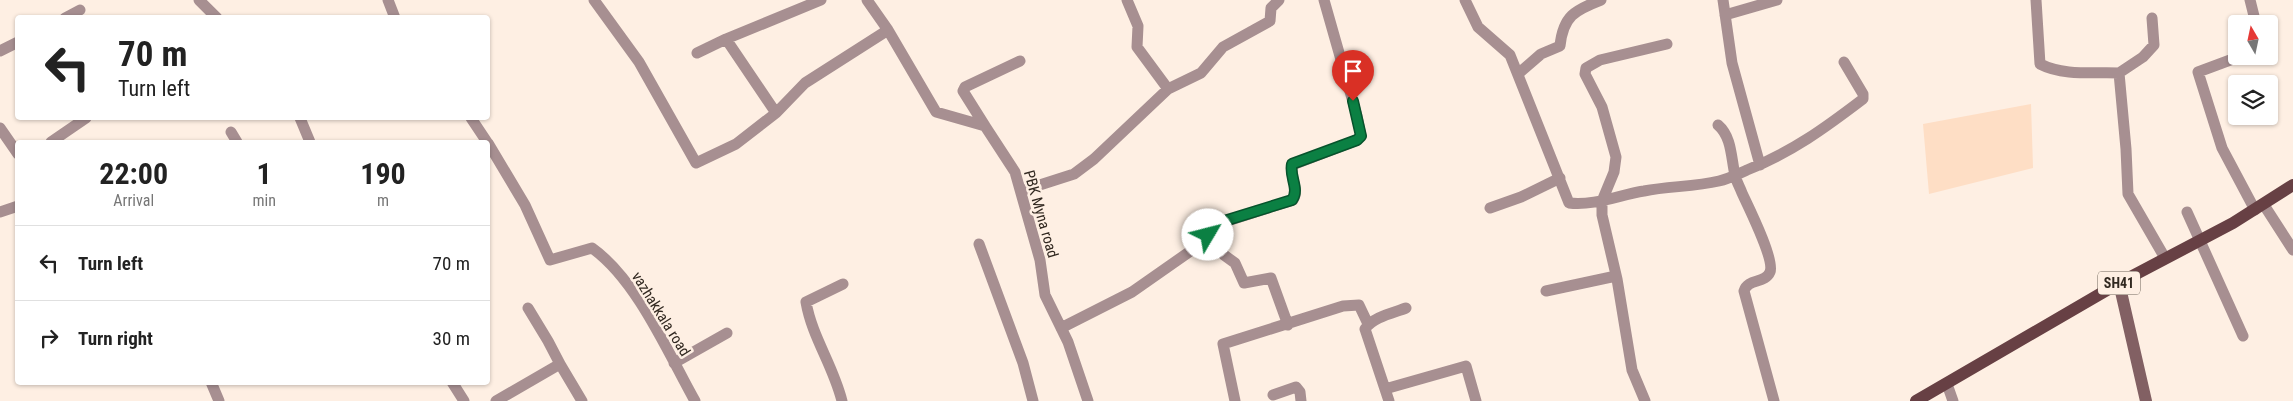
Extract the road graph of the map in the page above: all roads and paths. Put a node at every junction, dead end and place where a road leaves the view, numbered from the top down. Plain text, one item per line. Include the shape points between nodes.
1 (198, 0) edge
2 (388, 0) edge
3 (594, 0) edge
4 (821, 0) edge
5 (867, 0) edge
6 (1127, 0) edge
7 (1279, 0) edge
8 (1324, 0) edge
9 (1465, 0) edge
10 (1601, 0) edge
11 (1723, 0) edge
12 (1778, 0) edge
13 (2036, 0) edge
14 (2250, 0) edge
15 (80, 10) dead end
16 (71, 15) edge
17 (214, 15) edge
18 (394, 15) edge
19 (1725, 15) junction
20 (2254, 15) edge
21 (2152, 18) dead end
22 (888, 30) junction
23 (726, 40) junction
24 (15, 44) edge
25 (1667, 44) dead end
26 (0, 51) edge
27 (697, 53) dead end
28 (1020, 61) dead end
29 (2228, 61) edge
30 (1844, 62) dead end
31 (2119, 73) junction
32 (1518, 74) junction
33 (1168, 90) junction
34 (776, 113) junction
35 (83, 120) edge
36 (301, 120) edge
37 (473, 120) edge
38 (1718, 125) dead end
39 (985, 126) junction
40 (0, 128) edge
41 (54, 140) edge
42 (309, 140) edge
43 (485, 140) edge
44 (490, 148) edge
45 (15, 150) edge
46 (1760, 165) junction
47 (1735, 175) junction
48 (1560, 178) junction
49 (2293, 185) edge
50 (1022, 191) junction
51 (1602, 201) junction
52 (15, 207) edge
53 (1490, 208) dead end
54 (2259, 208) junction
55 (0, 212) edge
56 (2187, 212) dead end
57 (1208, 235) junction
58 (2200, 240) junction
59 (979, 244) dead end
60 (2293, 250) edge
61 (2165, 258) junction
62 (1616, 276) junction
63 (2119, 283) junction
64 (843, 284) dead end
65 (1546, 291) dead end
66 (528, 308) dead end
67 (1406, 308) dead end
68 (1368, 324) junction
69 (1288, 325) junction
70 (1061, 328) junction
71 (727, 334) dead end
72 (2244, 336) dead end
73 (674, 363) junction
74 (560, 364) junction
75 (1947, 384) junction
76 (212, 385) edge
77 (454, 385) edge
78 (1386, 389) junction
79 (1273, 395) dead end
80 (220, 401) edge
81 (464, 401) edge
82 (496, 401) edge
83 (582, 401) edge
84 (695, 401) edge
85 (842, 401) edge
86 (1033, 401) edge
87 (1088, 401) edge
88 (1235, 401) edge
89 (1301, 401) edge
90 (1389, 401) edge
91 (1476, 401) edge
92 (1645, 401) edge
93 (1774, 401) edge
94 (1916, 401) edge
95 (1953, 401) edge
96 (2146, 401) edge

1 - 17 street
2 - 18 street
3 - 34 street via 639,62 696,163 736,144
4 - 23 street
5 - 22 street
6 - 33 street via 1138,26 1137,47
7 - 33 street via 1271,8 1270,21 1223,47 1200,73
8 - 57 street via 1361,136 1292,164 1290,172 1296,192 1292,200 1221,222
9 - 32 street via 1478,27 1510,55
10 - 32 street via 1575,10 1561,32 1560,46 1541,54
11 - 19 street
12 - 19 street
13 - 31 street via 2040,64 2069,72
14 - 20 street
15 - 16 street
19 - 46 street via 1732,63
21 - 31 street via 2154,45
22 - 34 street via 805,83
22 - 39 street via 936,112
23 - 27 street
23 - 34 street
24 - 26 street
25 - 51 street via 1600,60 1586,68 1585,74 1602,107 1616,157 1614,172
28 - 39 street, PBK Myna road via 965,87 963,91
29 - 54 street via 2198,72 2222,148
30 - 46 street via 1863,99 1820,133
31 - 61 street via 2128,194
32 - 48 street
33 - 50 street via 1074,174
35 - 41 street
36 - 42 street
37 - 43 street, vazhakkala road
38 - 47 street via 1725,132
39 - 50 street, PBK Myna road via 1016,172
40 - 45 street
44 - 73 street, vazhakkala road via 525,205 550,260 592,248 603,256 634,291
46 - 47 street
47 - 51 street via 1721,181 1668,187
47 - 93 street via 1770,264 1770,272 1750,282 1744,291
48 - 51 street via 1569,203
48 - 53 street
49 - 54 main road, SH41
50 - 70 street, PBK Myna road via 1040,260 1044,295
51 - 62 street via 1602,215
52 - 55 street
54 - 58 main road, SH41
54 - 60 street
56 - 58 street
57 - 69 street via 1235,263 1244,283 1271,278
57 - 70 street via 1132,292
58 - 61 main road, SH41
58 - 72 street
59 - 86 street via 1023,363
61 - 63 main road, SH41
62 - 65 street
62 - 92 street via 1632,370
63 - 75 main road, SH41
63 - 96 main road
64 - 85 street via 806,302 810,323 837,379
66 - 74 street
67 - 68 street
68 - 69 street via 1359,306 1343,306
68 - 78 street via 1365,329
69 - 88 street via 1223,344
70 - 87 street, PBK Myna road
71 - 73 street
73 - 84 street, vazhakkala road
74 - 82 street
74 - 83 street
75 - 94 main road
75 - 95 street
76 - 80 street
77 - 81 street
78 - 90 street
78 - 91 street via 1466,366
79 - 89 street via 1296,387

